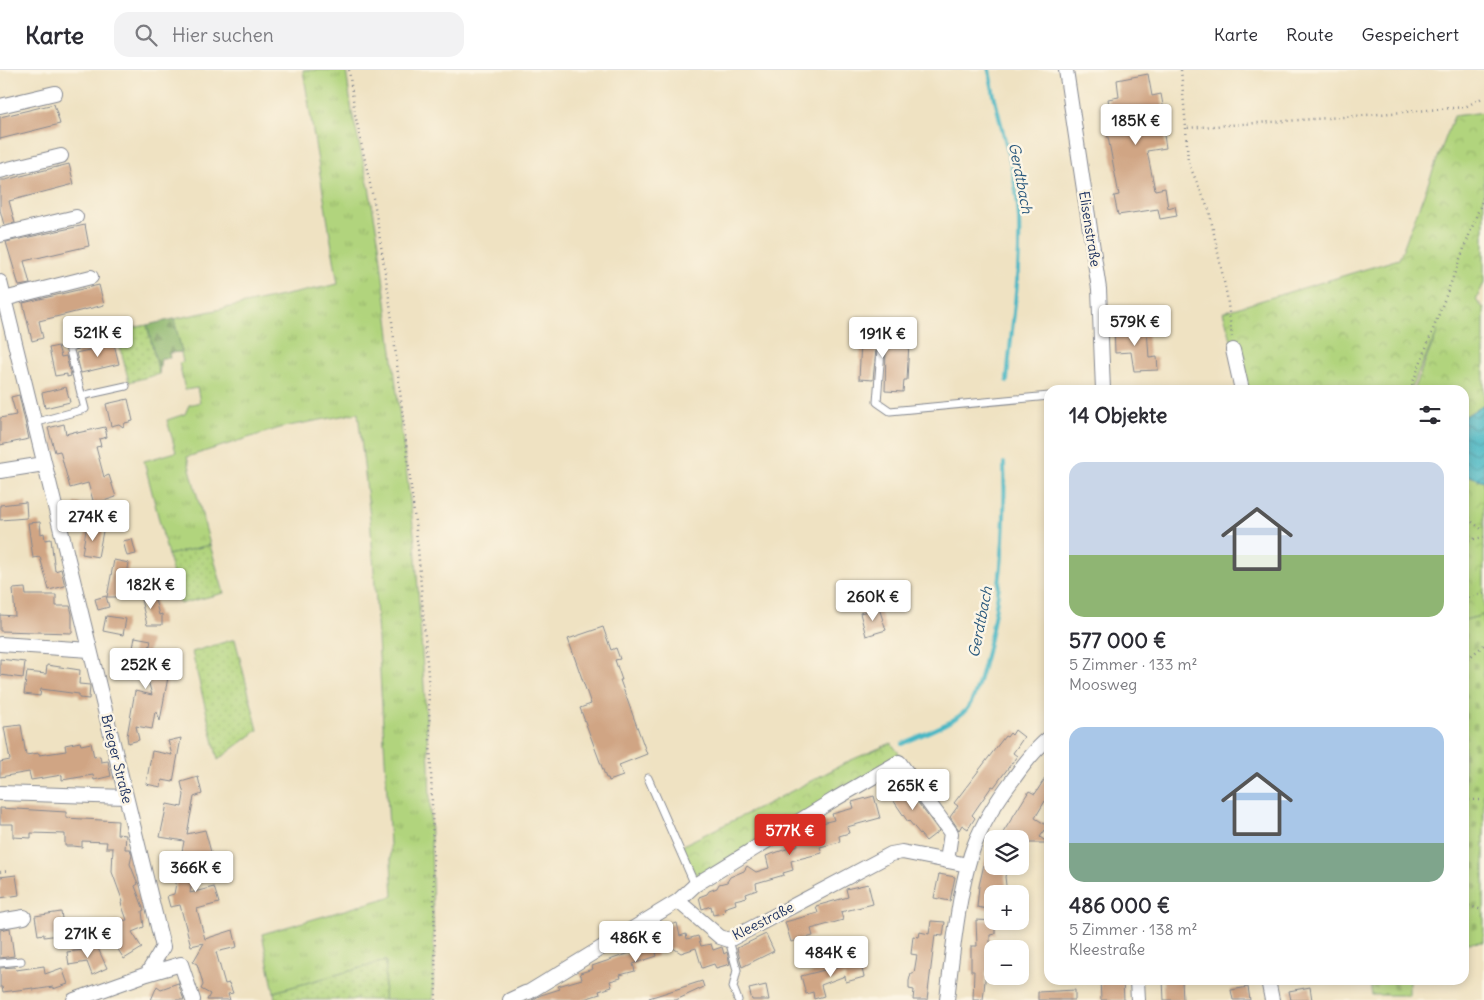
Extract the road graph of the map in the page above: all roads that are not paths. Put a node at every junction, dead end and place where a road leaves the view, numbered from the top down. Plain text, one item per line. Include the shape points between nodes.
1 (1066, 70) edge
2 (55, 93) dead end
3 (0, 106) edge
4 (61, 156) dead end
5 (0, 171) edge
6 (76, 217) dead end
7 (0, 235) edge
8 (91, 277) dead end
9 (0, 282) edge
10 (4, 298) junction
11 (105, 339) dead end
12 (881, 350) dead end
13 (1233, 350) road end
14 (1103, 385) edge
15 (1241, 385) edge
16 (126, 386) dead end
17 (82, 396) junction
18 (1044, 396) edge
19 (34, 423) junction
20 (44, 464) junction
21 (0, 471) edge
22 (0, 644) edge
23 (90, 650) junction
24 (1044, 743) edge
25 (648, 778) dead end
26 (0, 793) edge
27 (126, 797) junction
28 (947, 861) junction
29 (968, 865) junction
30 (695, 885) junction
31 (678, 901) junction
32 (24, 917) dead end
33 (0, 921) edge
34 (729, 940) junction
35 (21, 961) dead end
36 (0, 963) edge
37 (147, 974) junction
38 (1137, 985) edge
39 (1269, 985) edge
40 (524, 996) edge
41 (74, 1000) edge
42 (193, 1000) edge
43 (510, 1000) edge
44 (738, 1000) edge
45 (947, 1000) edge
46 (1138, 1000) edge
47 (1272, 1000) edge

1 - 14 street, Elisenstraße via 1099,289
2 - 3 street
4 - 5 street
6 - 7 street
8 - 10 street
9 - 10 street, Brieger Straße
10 - 19 street, Brieger Straße
11 - 17 lane via 69,347
12 - 18 lane via 877,402 890,411
13 - 15 street
16 - 17 lane
17 - 19 lane via 85,409
19 - 20 street, Brieger Straße
20 - 21 street
20 - 23 street, Brieger Straße
22 - 23 street
23 - 27 street, Brieger Straße
24 - 29 street via 1001,794 982,826
25 - 30 lane
26 - 27 street
27 - 37 street, Brieger Straße via 163,947
28 - 29 street, Kleestraße
28 - 30 street via 951,833 899,762
28 - 34 street, Kleestraße via 902,852 890,854
29 - 45 street
30 - 31 street
31 - 34 street, Kleestraße
31 - 40 street
32 - 33 street
34 - 44 lane via 737,970 734,987
35 - 36 lane
37 - 41 street
37 - 42 street via 181,964
38 - 46 street
39 - 47 street
40 - 43 street

